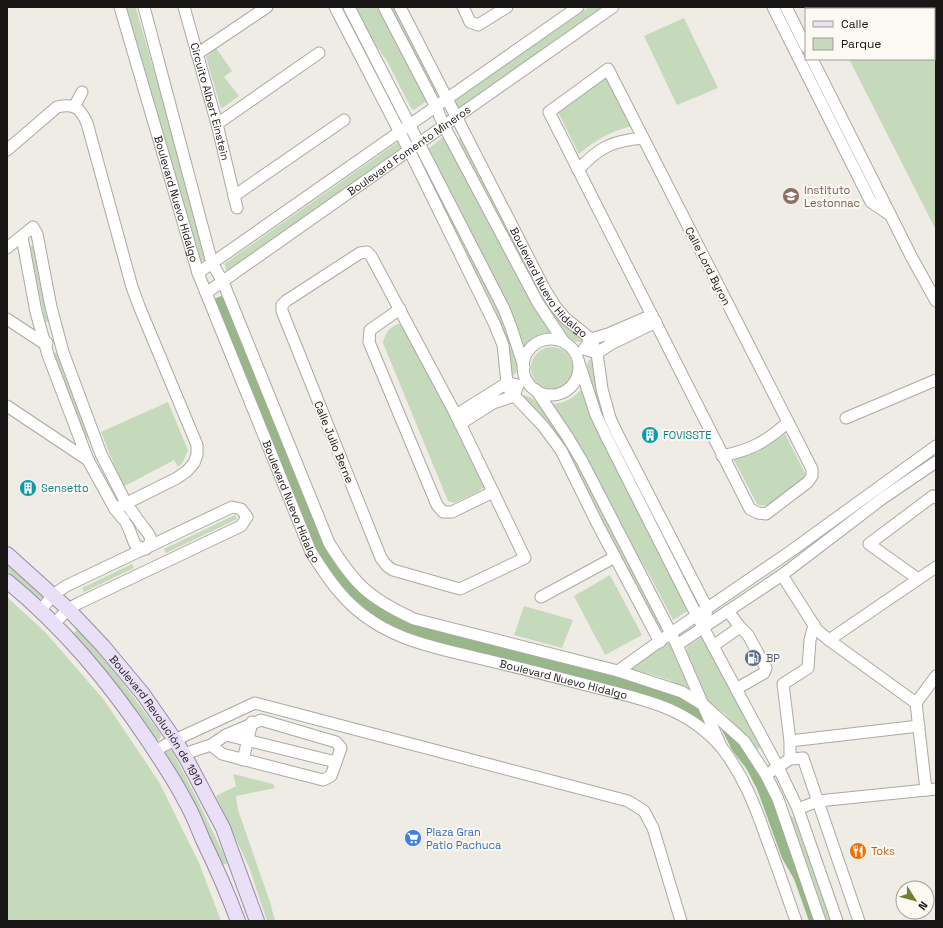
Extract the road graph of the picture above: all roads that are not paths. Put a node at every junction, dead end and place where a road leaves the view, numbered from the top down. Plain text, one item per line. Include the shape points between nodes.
1 (120, 7) edge
2 (144, 7) edge
3 (184, 7) edge
4 (267, 7) edge
5 (335, 7) edge
6 (349, 7) edge
7 (384, 7) edge
8 (400, 7) edge
9 (463, 7) edge
10 (507, 7) edge
11 (578, 7) edge
12 (613, 7) edge
13 (773, 7) edge
14 (786, 7) edge
15 (805, 45) edge
16 (319, 53) dead end
17 (197, 54) junction
18 (813, 60) edge
19 (82, 92) dead end
20 (446, 100) junction
21 (436, 106) junction
22 (74, 107) junction
23 (455, 118) junction
24 (344, 120) dead end
25 (217, 124) junction
26 (409, 125) junction
27 (444, 126) junction
28 (399, 132) junction
29 (643, 138) junction
30 (419, 143) junction
31 (7, 150) edge
32 (409, 150) junction
33 (578, 170) junction
34 (234, 196) junction
35 (237, 208) dead end
36 (892, 216) junction
37 (22, 237) junction
38 (7, 248) edge
39 (212, 263) junction
40 (198, 273) junction
41 (223, 282) junction
42 (206, 294) junction
43 (936, 301) edge
44 (400, 309) junction
45 (7, 319) edge
46 (654, 319) junction
47 (59, 338) junction
48 (609, 339) junction
49 (591, 340) junction
50 (564, 342) junction
51 (45, 344) junction
52 (597, 354) junction
53 (579, 355) junction
54 (524, 367) junction
55 (936, 380) edge
56 (517, 383) junction
57 (536, 390) junction
58 (514, 396) junction
59 (490, 399) junction
60 (7, 406) edge
61 (846, 418) dead end
62 (458, 420) junction
63 (788, 422) junction
64 (936, 446) edge
65 (101, 454) junction
66 (722, 456) junction
67 (88, 460) junction
68 (936, 462) edge
69 (494, 492) junction
70 (936, 498) edge
71 (126, 503) junction
72 (114, 509) junction
73 (146, 548) junction
74 (7, 554) edge
75 (615, 557) junction
76 (154, 566) junction
77 (936, 567) edge
78 (782, 575) junction
79 (918, 579) junction
80 (7, 581) edge
81 (53, 595) junction
82 (541, 597) dead end
83 (707, 608) junction
84 (68, 609) junction
85 (41, 610) junction
86 (728, 611) junction
87 (697, 616) junction
88 (55, 623) junction
89 (814, 625) junction
90 (740, 627) junction
91 (704, 628) junction
92 (671, 633) junction
93 (829, 640) junction
94 (660, 642) junction
95 (677, 645) junction
96 (714, 646) junction
97 (618, 671) junction
98 (936, 676) edge
99 (736, 689) junction
100 (916, 702) junction
101 (705, 706) junction
102 (252, 722) junction
103 (919, 726) junction
104 (226, 735) junction
105 (175, 740) junction
106 (248, 740) junction
107 (790, 741) junction
108 (211, 745) junction
109 (721, 748) junction
110 (154, 751) junction
111 (184, 754) junction
112 (790, 759) junction
113 (243, 760) junction
114 (336, 762) junction
115 (778, 767) junction
116 (766, 775) junction
117 (931, 790) edge
118 (778, 799) junction
119 (818, 801) junction
120 (798, 809) junction
121 (803, 822) junction
122 (246, 889) junction
123 (228, 896) junction
124 (238, 921) edge
125 (257, 921) edge
126 (681, 921) edge
127 (796, 921) edge
128 (820, 921) edge
129 (837, 921) edge
130 (859, 921) edge

1 - 40 street, Boulevard Nuevo Hidalgo
2 - 39 street, Boulevard Nuevo Hidalgo
3 - 17 street, Circuito Albert Einstein
4 - 17 street
5 - 28 street
6 - 26 street
7 - 21 street, Boulevard Nuevo Hidalgo
8 - 20 street, Boulevard Nuevo Hidalgo
9 - 10 street via 470,22 478,25
11 - 20 street, Boulevard Fomento Mineros
12 - 23 street, Boulevard Fomento Mineros
13 - 36 street via 871,202
14 - 15 street
16 - 25 street
17 - 25 street, Circuito Albert Einstein
18 - 36 street
19 - 22 street
20 - 21 street, Boulevard Fomento Mineros
20 - 23 street, Boulevard Nuevo Hidalgo
21 - 26 street, Boulevard Fomento Mineros
21 - 27 street, Boulevard Nuevo Hidalgo
22 - 31 street via 57,107
22 - 71 street via 83,114 87,123 138,306 197,446 194,463 187,471
23 - 27 street, Boulevard Fomento Mineros
23 - 49 street, Boulevard Nuevo Hidalgo via 545,290 565,318
24 - 34 street
25 - 34 street, Circuito Albert Einstein
26 - 28 street, Boulevard Fomento Mineros
26 - 30 street
27 - 30 street, Boulevard Fomento Mineros
27 - 50 street, Boulevard Nuevo Hidalgo via 538,303
28 - 32 street
28 - 39 street, Boulevard Fomento Mineros
29 - 33 street via 624,140 607,146 591,156
29 - 33 street, Calle Lord Byron via 608,69 549,112
29 - 63 street, Calle Lord Byron
30 - 32 street, Boulevard Fomento Mineros
30 - 54 street via 504,309
32 - 41 street, Boulevard Fomento Mineros
32 - 56 street via 494,323
33 - 46 street, Calle Lord Byron
34 - 35 street, Circuito Albert Einstein
36 - 43 street
37 - 38 street
37 - 47 street via 34,227
37 - 51 street via 36,312
39 - 40 street, Boulevard Fomento Mineros
39 - 41 street, Boulevard Nuevo Hidalgo
40 - 42 street, Boulevard Nuevo Hidalgo
41 - 42 street, Boulevard Fomento Mineros
41 - 97 street, Boulevard Nuevo Hidalgo via 329,543 344,568 358,584 372,597 414,619
42 - 109 street, Boulevard Nuevo Hidalgo via 311,552 330,582 352,606 386,629 420,642 667,707 698,726
44 - 62 street, Calle Julio Berne
44 - 69 street via 370,330 369,342 437,505 443,512 452,512
44 - 69 street, Calle Julio Berne via 372,256 367,252 360,253 282,305 282,311 386,566 460,589 525,558
45 - 51 street
46 - 48 street
46 - 66 street, Calle Lord Byron
47 - 51 street
47 - 65 street
48 - 49 street
48 - 52 street
49 - 52 street, Boulevard Nuevo Hidalgo
49 - 53 street
50 - 53 street
50 - 54 street via 554,339 539,342 528,352
51 - 67 street
52 - 53 street
52 - 83 street, Boulevard Nuevo Hidalgo via 602,389 610,418
53 - 57 street via 578,374 566,390 551,395
53 - 87 street via 596,415
54 - 56 street
55 - 61 street
56 - 57 street
56 - 58 street
56 - 59 street
57 - 92 street, Boulevard Nuevo Hidalgo via 582,461
58 - 59 street
58 - 75 street via 543,426 561,450
59 - 62 street
60 - 67 street
62 - 69 street, Calle Julio Berne
63 - 66 street via 758,445
63 - 66 street, Calle Lord Byron via 812,469 812,476 808,482 766,514 750,510
64 - 83 street
65 - 67 street
65 - 71 street
67 - 72 street
68 - 78 street via 883,498
70 - 79 street via 934,496 869,544
71 - 72 street
71 - 73 street via 151,539
72 - 73 street via 131,532 136,546
73 - 76 street
73 - 76 street via 232,507 241,509 246,517 241,526
73 - 81 street via 66,586
74 - 81 main road, Boulevard Revolución de 1910
75 - 82 street
75 - 94 street
76 - 84 street
77 - 79 street
78 - 86 street
78 - 89 street
79 - 93 street
80 - 85 main road, Boulevard Revolución de 1910
81 - 84 main road, Boulevard Revolución de 1910
81 - 85 street
83 - 87 street
83 - 91 street
84 - 88 street
84 - 105 main road, Boulevard Revolución de 1910 via 143,694
85 - 88 main road, Boulevard Revolución de 1910
86 - 90 street
86 - 91 street
87 - 91 street
87 - 92 street
88 - 110 main road, Boulevard Revolución de 1910 via 129,712
89 - 93 street
89 - 107 street via 808,668 783,684
90 - 96 street
90 - 99 street via 748,635 766,668 764,673
91 - 95 street
91 - 96 street
92 - 94 street
92 - 95 street, Boulevard Nuevo Hidalgo
93 - 100 street
94 - 97 street
95 - 101 street, Boulevard Nuevo Hidalgo
96 - 99 street
97 - 101 street, Boulevard Nuevo Hidalgo via 682,692
98 - 100 street
99 - 115 street
100 - 103 street
101 - 109 street, Boulevard Nuevo Hidalgo
101 - 116 street, Boulevard Nuevo Hidalgo via 744,741
102 - 104 street
102 - 106 street
102 - 114 street via 261,720 336,742 341,748
103 - 107 street
103 - 117 street
104 - 106 street
104 - 108 street
105 - 110 street
105 - 111 main road, Boulevard Revolución de 1910
105 - 126 street via 255,703 628,801 644,811 653,828
106 - 113 street
106 - 114 street
107 - 112 street
108 - 111 street
108 - 113 street via 222,754
109 - 127 street, Boulevard Nuevo Hidalgo via 741,775 756,807
110 - 123 main road, Boulevard Revolución de 1910 via 185,799
111 - 122 main road, Boulevard Revolución de 1910 via 223,828
112 - 115 street
112 - 119 street via 803,758
113 - 114 street via 323,780 331,776
115 - 116 street
115 - 120 street
116 - 118 street, Boulevard Nuevo Hidalgo
117 - 119 street
118 - 121 street
118 - 128 street, Boulevard Nuevo Hidalgo
119 - 120 street
119 - 130 street
120 - 121 street
121 - 129 street
122 - 123 main road
122 - 125 main road, Boulevard Revolución de 1910
123 - 124 main road, Boulevard Revolución de 1910

